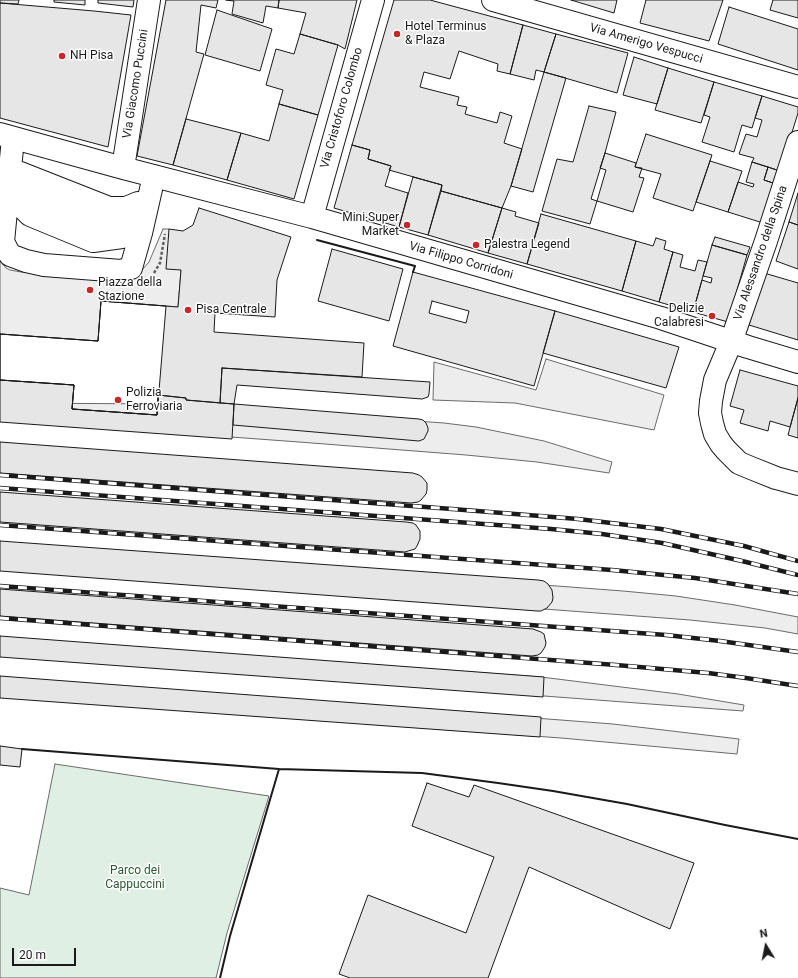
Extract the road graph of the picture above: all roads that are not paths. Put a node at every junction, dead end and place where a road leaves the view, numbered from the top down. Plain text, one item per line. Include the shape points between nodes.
1 (149, 0) edge
2 (373, 0) edge
3 (493, 0) edge
4 (798, 87) edge
5 (7, 136) edge
6 (798, 142) edge
7 (123, 168) junction
8 (10, 169) junction
9 (154, 176) junction
10 (148, 198) junction
11 (312, 217) junction
12 (731, 342) junction
13 (798, 362) edge
14 (798, 484) edge

1 - 7 street, Via Giacomo Puccini
2 - 11 street, Via Cristoforo Colombo
3 - 4 street, Via Amerigo Vespucci
5 - 7 street
5 - 8 street
6 - 12 street, Via Alessandro della Spina
7 - 9 street, Via Filippo Corridoni
8 - 10 street via 109,208 126,208
8 - 10 street via 12,191 18,203 30,214 93,241 122,237
8 - 10 street via 3,242 10,255 44,265 120,271 131,268
9 - 10 street
9 - 11 street, Via Filippo Corridoni
11 - 12 street, Via Filippo Corridoni via 661,318
12 - 13 street, Via Filippo Corridoni
12 - 14 street, Via Alessandro della Spina via 715,380 711,401 710,413 715,434 726,450 740,463

